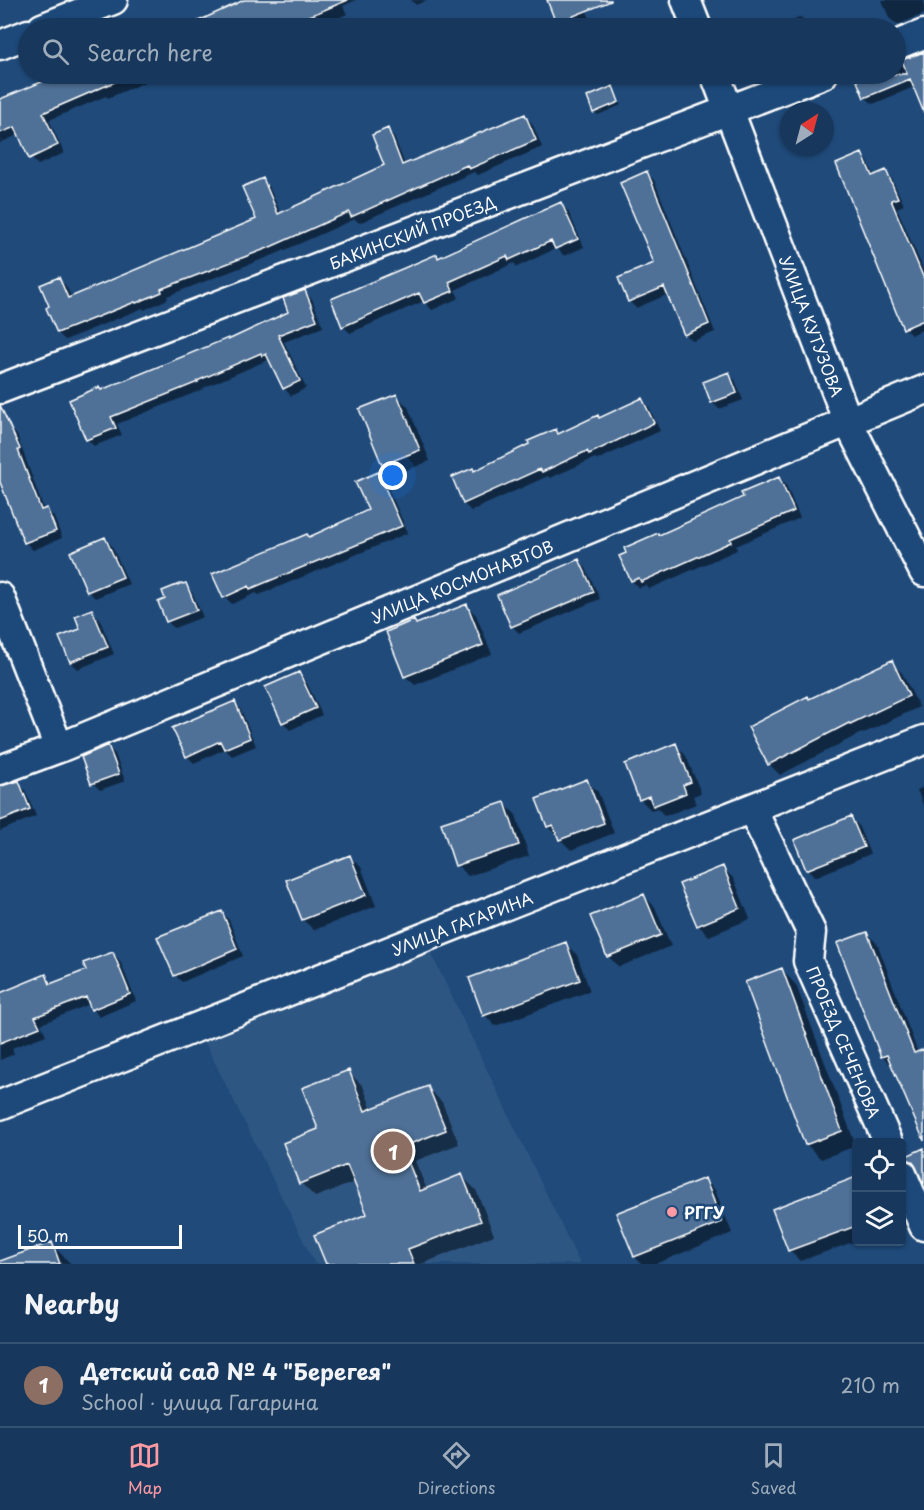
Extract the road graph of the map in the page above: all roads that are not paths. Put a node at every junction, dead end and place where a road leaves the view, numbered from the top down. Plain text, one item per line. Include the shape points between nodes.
1 (113, 0) edge
2 (686, 0) edge
3 (67, 18) edge
4 (693, 18) edge
5 (924, 34) edge
6 (18, 38) edge
7 (906, 41) edge
8 (0, 45) edge
9 (719, 84) edge
10 (797, 84) edge
11 (729, 110) junction
12 (0, 389) edge
13 (924, 390) edge
14 (848, 422) junction
15 (924, 572) edge
16 (0, 597) edge
17 (924, 740) edge
18 (59, 748) junction
19 (0, 770) edge
20 (752, 809) junction
21 (0, 1105) edge
22 (886, 1138) edge
23 (906, 1183) edge
24 (924, 1226) edge

1 - 3 street
2 - 4 street
5 - 7 street
6 - 8 street
9 - 11 street, УЛИЦА КУТУЗОВА
10 - 11 street, БАКИНСКИЙ ПРОЕЗД
11 - 12 street, БАКИНСКИЙ ПРОЕЗД
11 - 14 street, УЛИЦА КУТУЗОВА
13 - 14 street, УЛИЦА КОСМОНАВТОВ
14 - 15 street, УЛИЦА КУТУЗОВА
14 - 18 street, УЛИЦА КОСМОНАВТОВ
16 - 18 street
17 - 20 street, УЛИЦА ГАГАРИНА
18 - 19 street, УЛИЦА КОСМОНАВТОВ
20 - 21 street, УЛИЦА ГАГАРИНА
20 - 22 street, ПРОЕЗД СЕЧЕНОВА via 811,932 808,961
23 - 24 street

